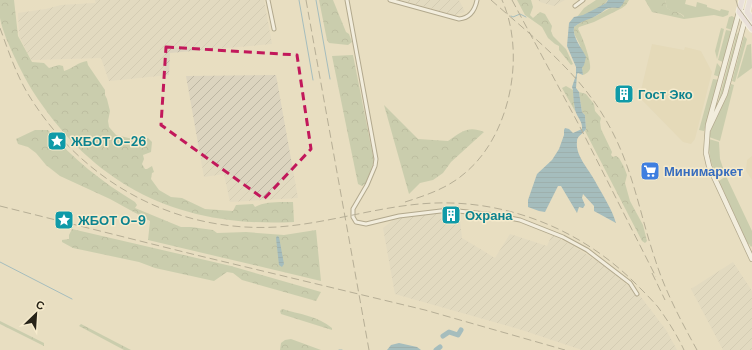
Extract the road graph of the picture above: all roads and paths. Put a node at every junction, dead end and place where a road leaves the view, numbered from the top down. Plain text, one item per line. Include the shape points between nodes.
1 (268, 0) edge
2 (347, 0) edge
3 (390, 0) edge
4 (477, 0) edge
5 (583, 0) edge
6 (742, 0) edge
7 (750, 0) edge
8 (575, 6) dead end
9 (739, 12) junction
10 (747, 12) junction
11 (752, 19) edge
12 (745, 20) junction
13 (274, 29) dead end
14 (752, 30) edge
15 (708, 130) junction
16 (752, 259) edge
17 (637, 294) dead end

1 - 13 street
2 - 17 street via 376,158 367,185 352,209 355,221 366,224 399,216 449,210 520,220 587,250 630,283
3 - 4 street via 459,19 469,16
5 - 8 street
6 - 9 main road
7 - 10 main road
9 - 10 street
9 - 12 main road
9 - 15 street
10 - 11 main road
10 - 12 street
12 - 14 main road
12 - 15 street via 725,94
15 - 16 street via 707,159

